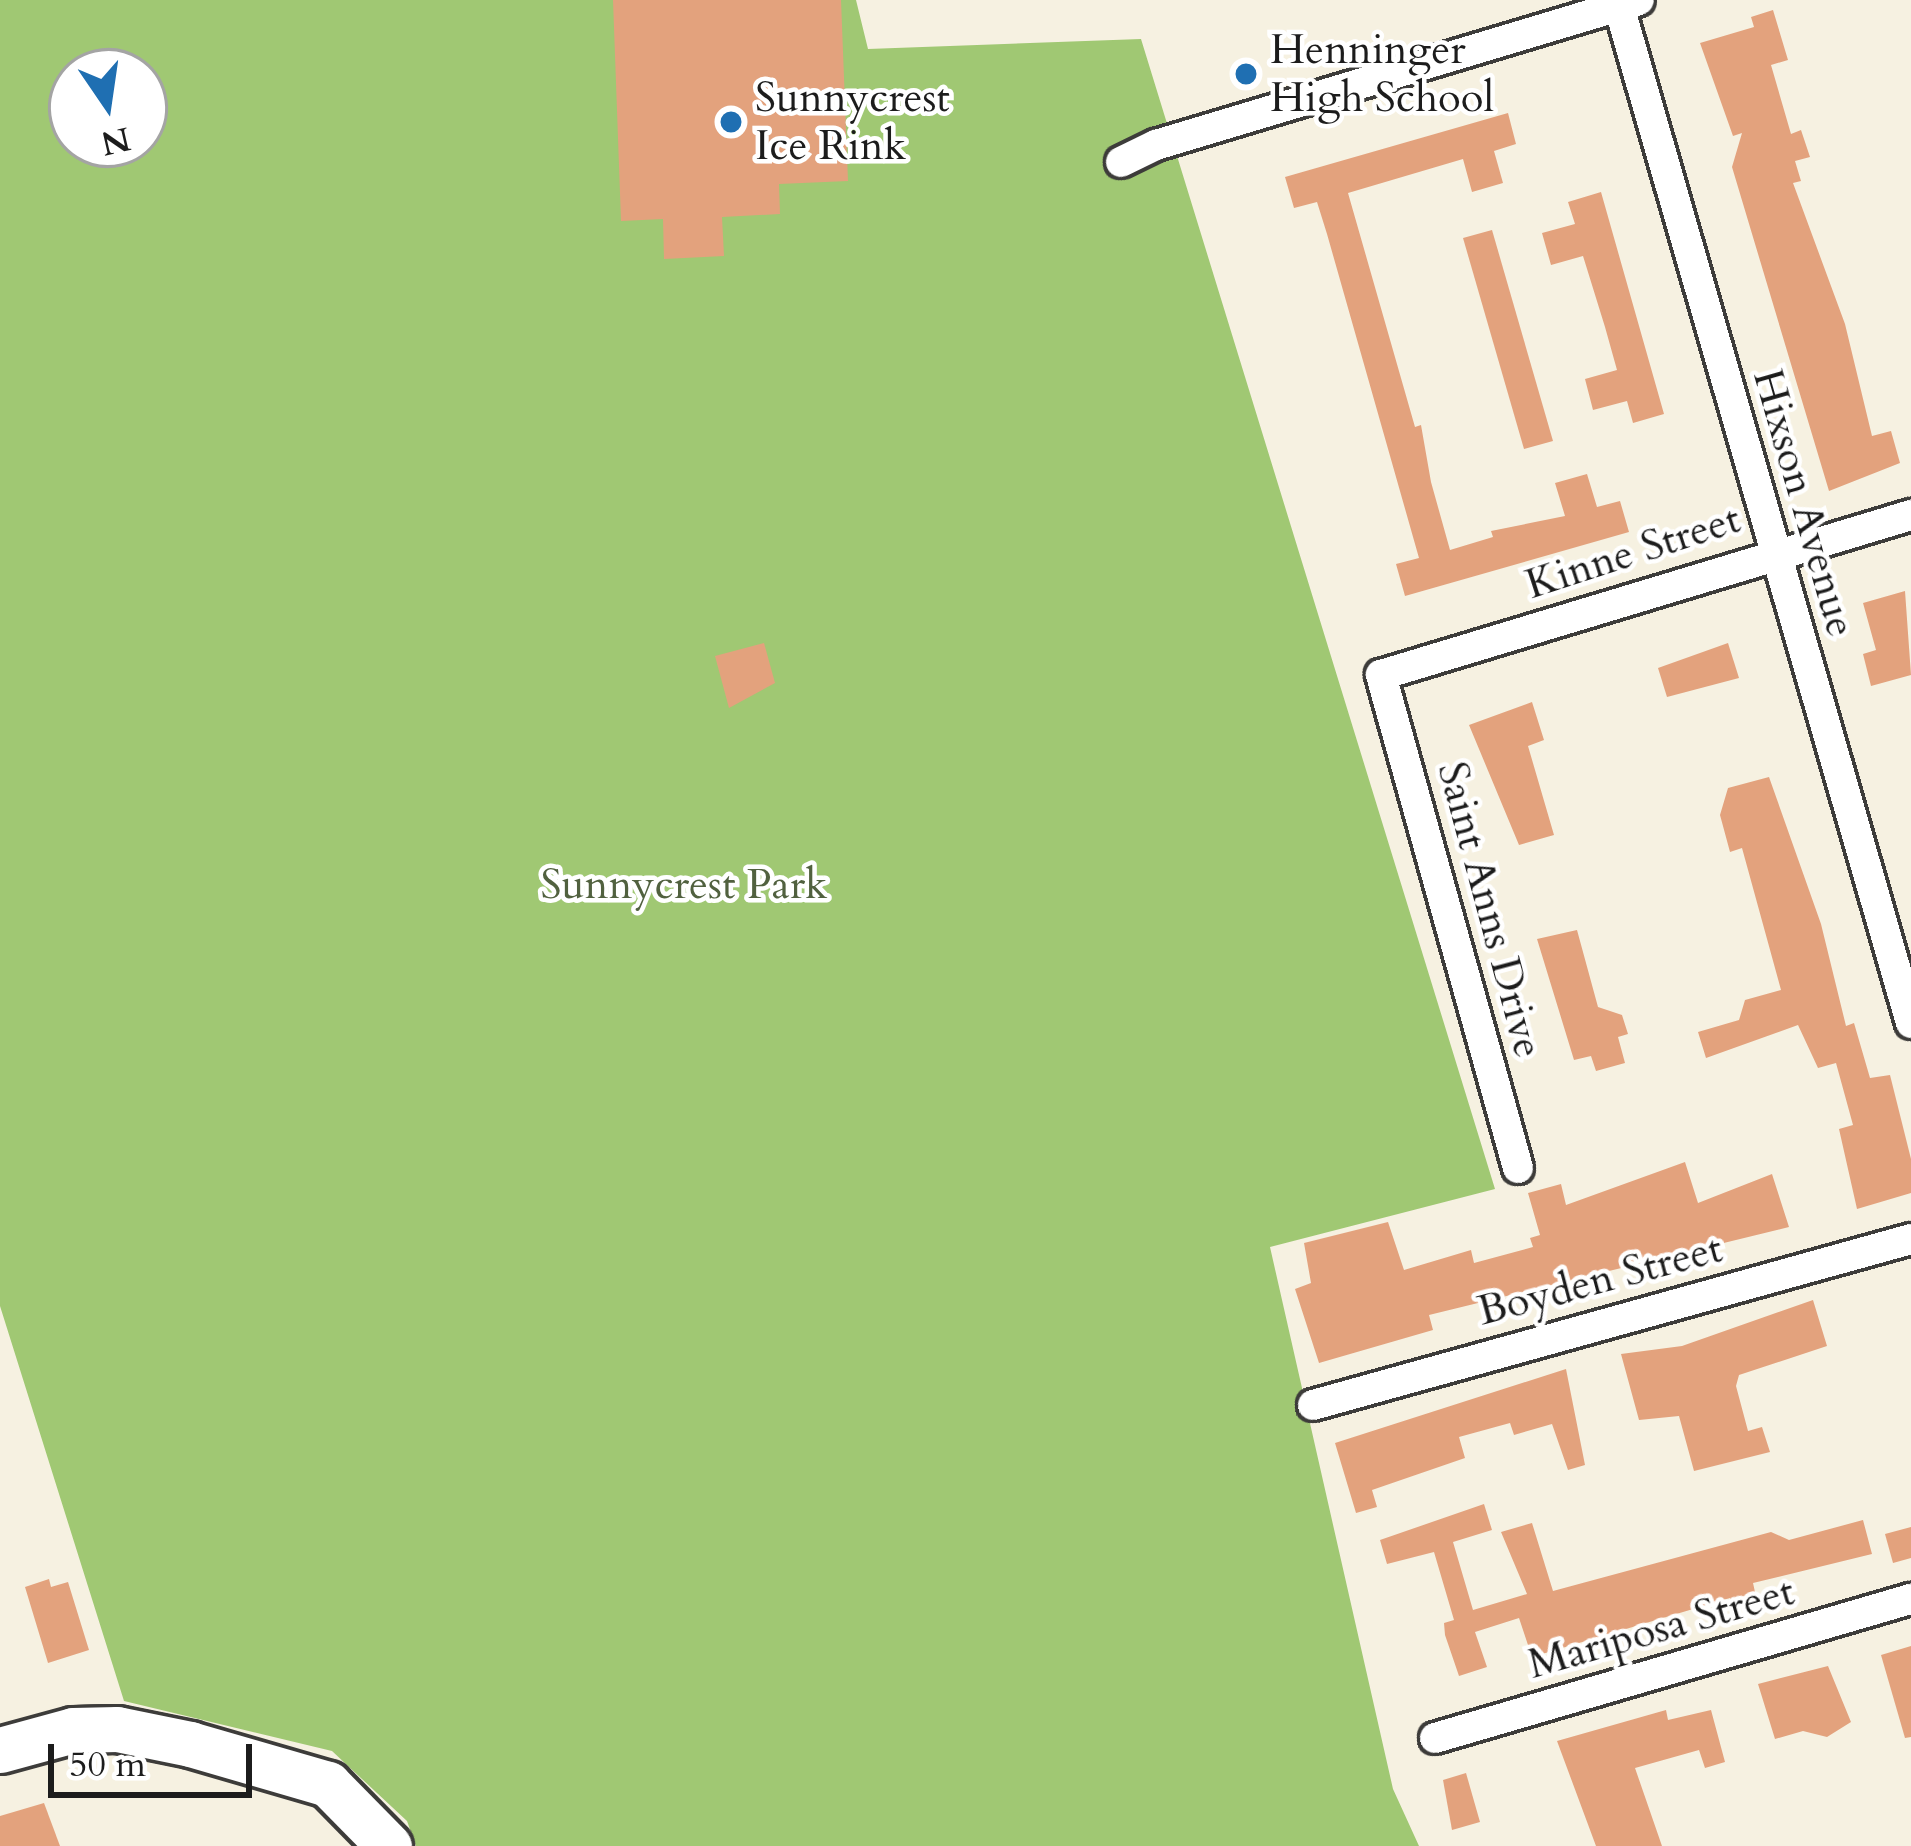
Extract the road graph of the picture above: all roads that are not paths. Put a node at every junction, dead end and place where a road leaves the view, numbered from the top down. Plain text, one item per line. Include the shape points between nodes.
1 (1629, 3) edge
2 (1121, 162) dead end
3 (1911, 515) edge
4 (1775, 551) junction
5 (1381, 675) joint
6 (1911, 1023) edge
7 (1518, 1168) dead end
8 (1911, 1239) edge
9 (1312, 1406) dead end
10 (1911, 1599) edge
11 (1435, 1738) dead end
12 (0, 1750) edge
13 (389, 1846) edge

1 - 2 street
1 - 4 street, Hixson Avenue
3 - 4 street, Kinne Street
4 - 5 street, Kinne Street
4 - 6 street, Hixson Avenue
5 - 7 street, Saint Anns Drive
8 - 9 street, Boyden Street
10 - 11 street, Mariposa Street
12 - 13 street via 73,1730 118,1729 190,1744 328,1784

